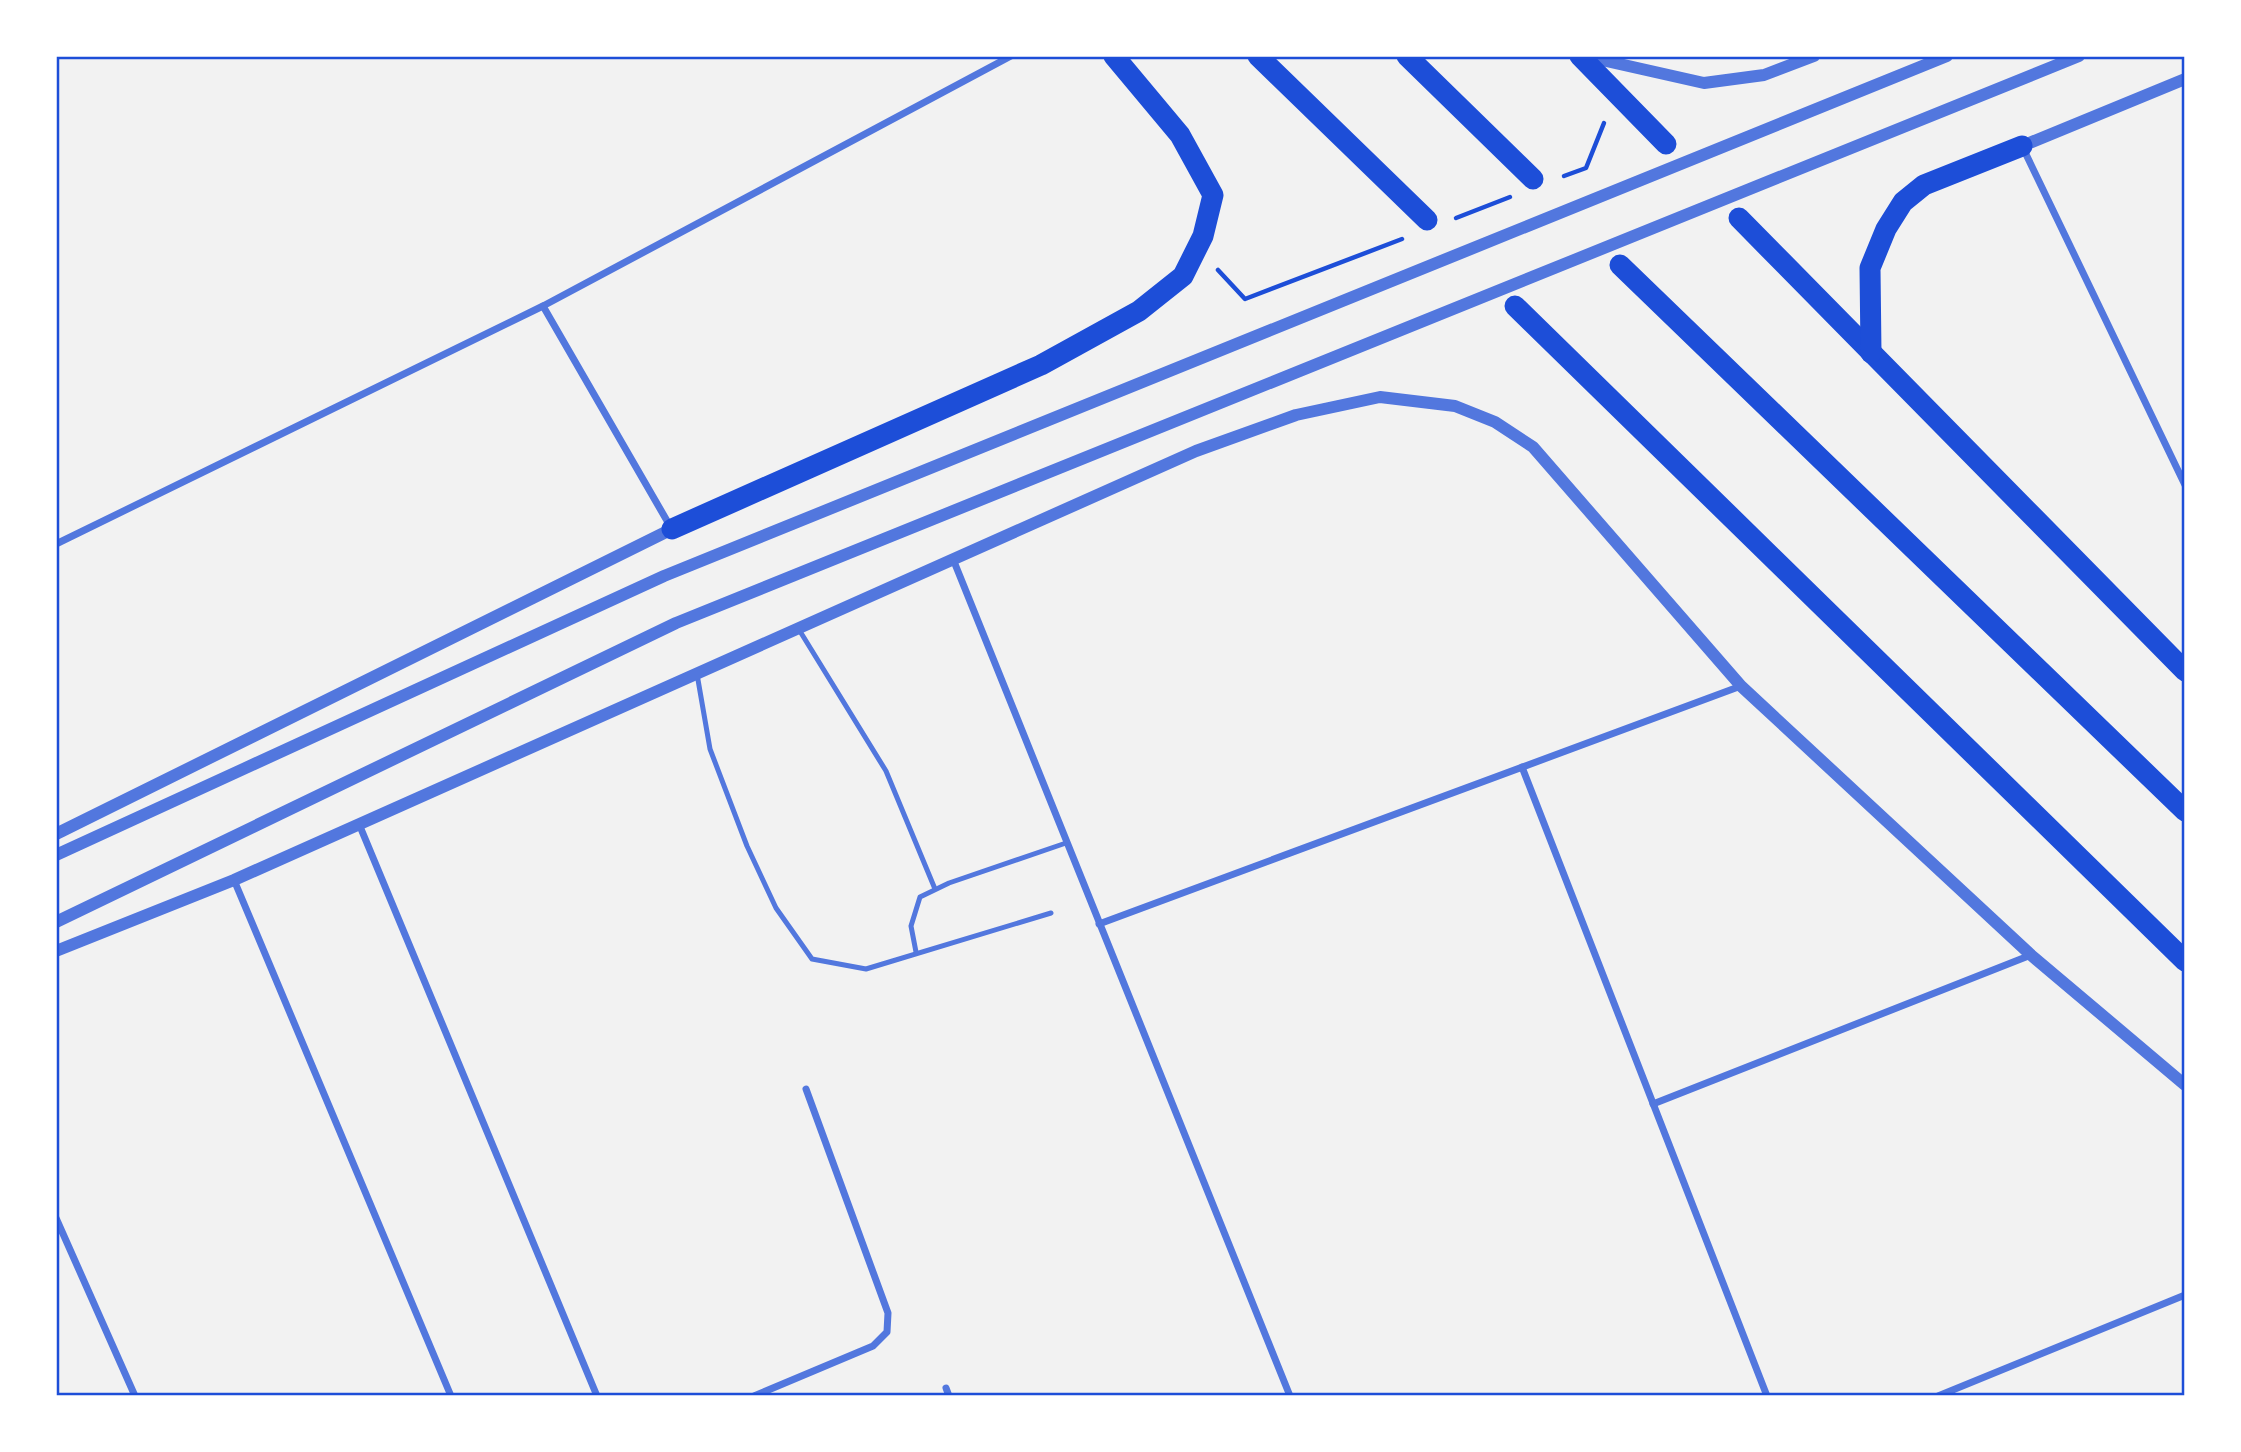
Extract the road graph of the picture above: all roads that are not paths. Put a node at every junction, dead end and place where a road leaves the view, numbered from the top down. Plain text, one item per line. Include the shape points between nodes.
1 (1011, 56) edge
2 (1114, 56) edge
3 (1258, 56) edge
4 (1407, 56) edge
5 (1582, 56) edge
6 (1814, 56) edge
7 (1947, 56) edge
8 (2079, 56) edge
9 (1796, 59) edge
10 (2185, 79) edge
11 (1666, 144) dead end
12 (2022, 146) junction
13 (1533, 179) dead end
14 (1740, 218) dead end
15 (1427, 220) dead end
16 (1620, 265) dead end
17 (543, 306) junction
18 (1515, 306) dead end
19 (1871, 353) junction
20 (2185, 485) edge
21 (672, 529) junction
22 (56, 544) edge
23 (953, 559) junction
24 (798, 628) junction
25 (2185, 671) edge
26 (696, 674) junction
27 (1741, 686) junction
28 (1522, 767) junction
29 (2185, 811) edge
30 (359, 824) junction
31 (56, 834) edge
32 (1066, 843) junction
33 (56, 855) edge
34 (234, 880) junction
35 (935, 889) junction
36 (1051, 913) dead end
37 (56, 922) edge
38 (1099, 924) junction
39 (56, 950) edge
40 (916, 952) junction
41 (2031, 954) junction
42 (2185, 961) edge
43 (2185, 1085) edge
44 (806, 1089) dead end
45 (1653, 1104) junction
46 (56, 1218) edge
47 (2185, 1295) edge
48 (135, 1396) edge
49 (451, 1396) edge
50 (597, 1396) edge
51 (754, 1396) edge
52 (1290, 1396) edge
53 (1767, 1396) edge
54 (1938, 1396) edge

1 - 17 street
2 - 21 highway via 1180,135 1213,195 1203,236 1183,276 1139,311 1041,365
3 - 15 highway
4 - 13 highway
5 - 9 street via 1704,83 1764,75
5 - 11 highway
6 - 9 street
7 - 33 street via 664,576
8 - 37 street via 676,623
10 - 12 street
12 - 19 highway via 1924,185 1903,202 1870,268
12 - 20 street
14 - 19 highway
16 - 29 highway
17 - 21 street
17 - 22 street
18 - 42 highway
19 - 25 highway
21 - 31 street
23 - 24 street
23 - 27 street via 1196,451 1296,415 1380,397 1455,406 1495,422 1533,447
23 - 32 street
24 - 26 street
24 - 35 lane via 886,771
26 - 30 street
26 - 40 lane via 710,749 747,846 776,908 812,958 866,969
27 - 28 street
27 - 41 street
28 - 38 street
28 - 45 street
30 - 34 street
30 - 50 street
32 - 35 lane
32 - 38 street
34 - 39 street
34 - 49 street
35 - 40 lane via 920,897 911,926
36 - 40 lane
38 - 52 street
41 - 43 street
41 - 45 street
44 - 51 street via 888,1312 887,1332 873,1346
45 - 53 street
46 - 48 street
47 - 54 street

